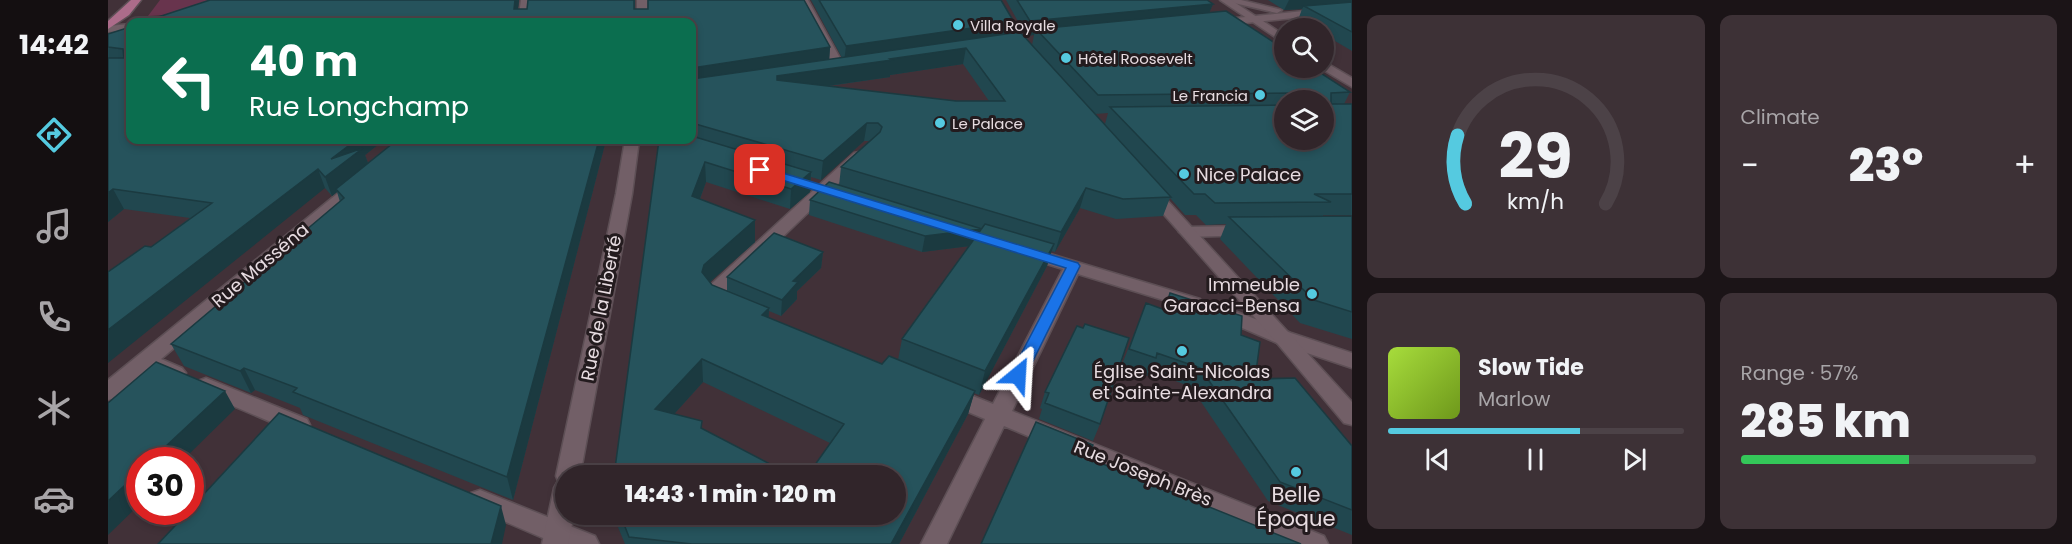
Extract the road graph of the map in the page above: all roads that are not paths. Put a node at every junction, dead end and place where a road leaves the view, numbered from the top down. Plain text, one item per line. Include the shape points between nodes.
1 (136, 0) edge
2 (526, 0) edge
3 (642, 0) edge
4 (803, 0) edge
5 (1225, 0) edge
6 (1352, 9) edge
7 (1312, 13) junction
8 (524, 18) edge
9 (642, 18) edge
10 (1253, 19) junction
11 (1200, 25) edge
12 (126, 27) edge
13 (108, 28) edge
14 (1274, 33) edge
15 (840, 69) edge
16 (1334, 71) edge
17 (1352, 82) edge
18 (631, 144) edge
19 (871, 146) edge
20 (376, 170) edge
21 (1141, 180) edge
22 (802, 183) edge
23 (823, 189) junction
24 (844, 196) edge
25 (1259, 231) edge
26 (1187, 232) junction
27 (1008, 246) edge
28 (1073, 266) junction
29 (741, 310) edge
30 (1284, 338) junction
31 (145, 361) junction
32 (1352, 361) edge
33 (936, 389) edge
34 (108, 392) edge
35 (999, 415) junction
36 (1352, 417) edge
37 (316, 432) edge
38 (570, 465) edge
39 (456, 490) edge
40 (556, 538) edge
41 (586, 544) edge
42 (934, 544) edge
43 (1315, 544) edge

1 - 13 main road
2 - 8 street
3 - 9 street
4 - 15 street
5 - 7 street
5 - 10 street
6 - 7 street
7 - 10 street
10 - 11 street
10 - 14 street
12 - 13 street
16 - 17 street
18 - 38 street, Rue de la Liberté
19 - 23 street
20 - 31 street, Rue Masséna
21 - 26 street
22 - 23 street
23 - 24 street
23 - 29 street via 713,293 720,301
25 - 26 street
26 - 30 street
27 - 28 street
28 - 30 street via 1225,313
28 - 35 street
30 - 32 street
30 - 36 street
31 - 34 street, Rue Masséna
31 - 37 street
33 - 35 street, Rue Joseph Brès
35 - 42 street
35 - 43 street, Rue Joseph Brès
39 - 40 street
40 - 41 street

